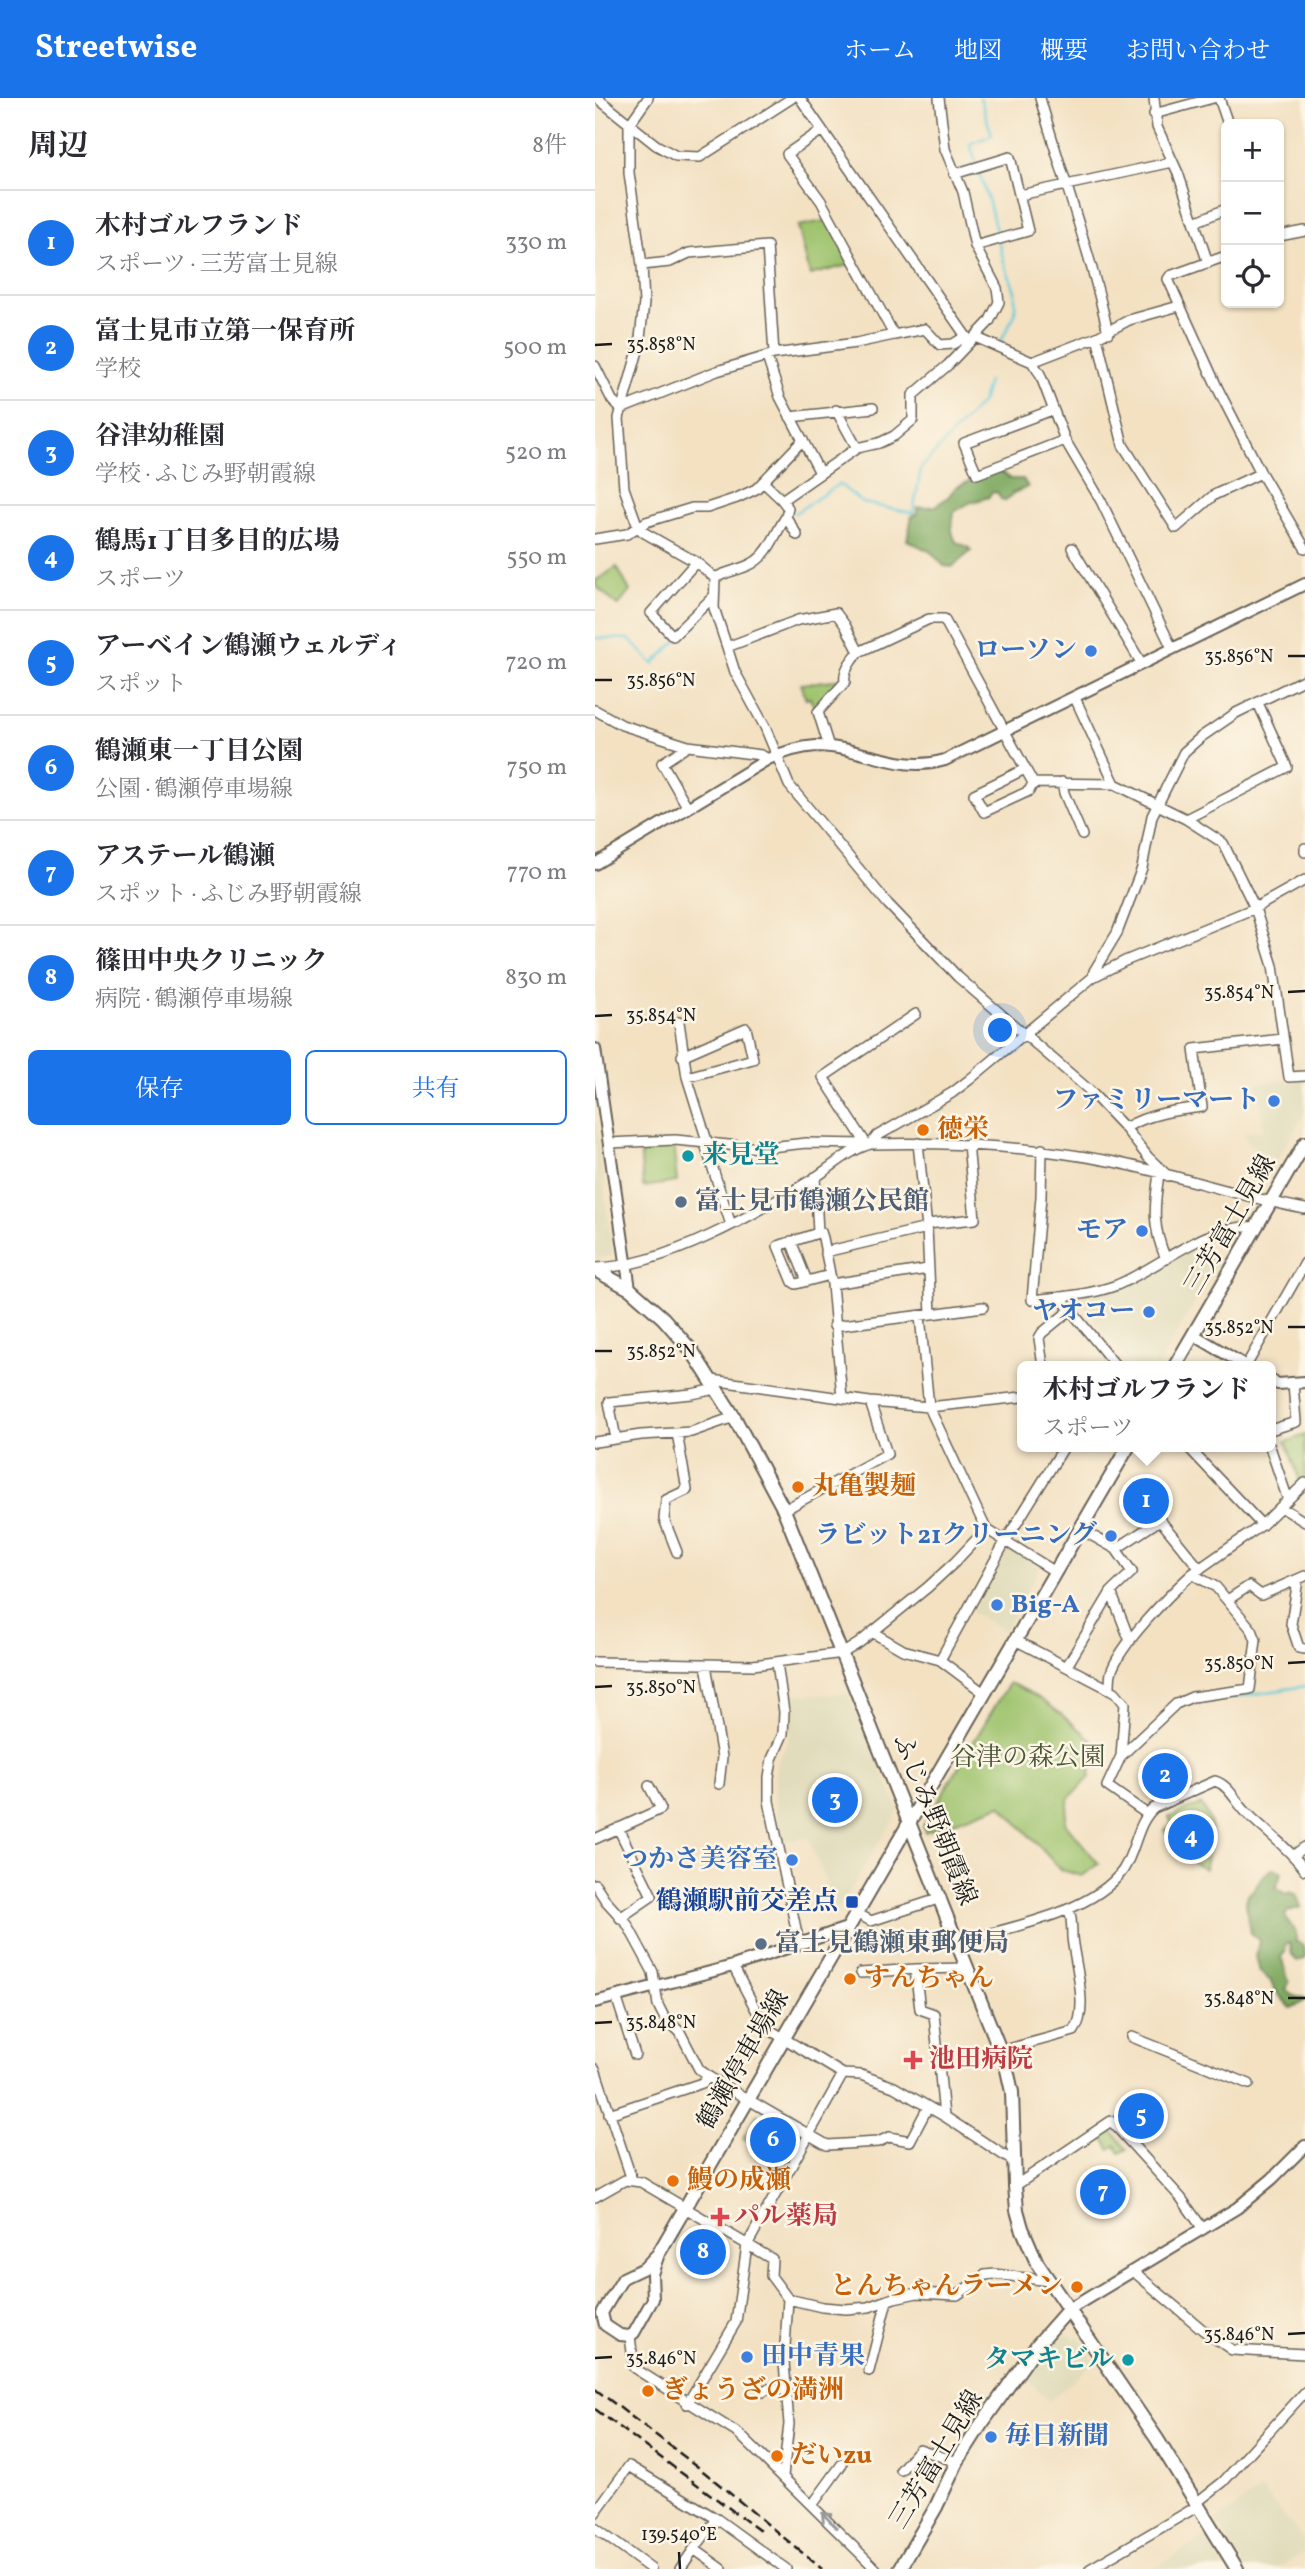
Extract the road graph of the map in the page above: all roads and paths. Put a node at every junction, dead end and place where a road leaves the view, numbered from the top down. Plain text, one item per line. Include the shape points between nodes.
1 (597, 98) edge
2 (648, 98) edge
3 (792, 98) edge
4 (800, 98) edge
5 (939, 98) edge
6 (1040, 98) edge
7 (1154, 98) edge
8 (1213, 98) edge
9 (1219, 98) edge
10 (1154, 114) junction
11 (1226, 119) edge
12 (629, 125) junction
13 (822, 130) junction
14 (1173, 162) junction
15 (954, 174) junction
16 (1065, 184) junction
17 (1020, 195) junction
18 (1221, 211) edge
19 (1195, 222) junction
20 (1305, 231) edge
21 (1284, 235) edge
22 (975, 246) junction
23 (1221, 258) edge
24 (1208, 263) junction
25 (642, 265) junction
26 (1179, 306) junction
27 (1108, 333) junction
28 (894, 335) junction
29 (1097, 337) junction
30 (970, 338) junction
31 (770, 356) junction
32 (1032, 362) junction
33 (595, 366) edge
34 (873, 408) dead end
35 (621, 410) junction
36 (836, 410) junction
37 (1052, 410) junction
38 (790, 417) junction
39 (803, 440) junction
40 (1065, 440) junction
41 (857, 448) junction
42 (820, 473) junction
43 (1261, 473) junction
44 (763, 482) junction
45 (782, 500) junction
46 (786, 517) junction
47 (638, 527) junction
48 (797, 535) dead end
49 (595, 539) edge
50 (1072, 548) dead end
51 (1305, 548) edge
52 (696, 562) junction
53 (715, 578) junction
54 (1305, 584) edge
55 (714, 596) junction
56 (727, 647) junction
57 (1172, 648) junction
58 (859, 652) junction
59 (1142, 664) junction
60 (1305, 679) edge
61 (1075, 698) junction
62 (1258, 703) junction
63 (595, 710) edge
64 (1005, 732) junction
65 (688, 747) junction
66 (829, 747) junction
67 (772, 758) junction
68 (1025, 769) junction
69 (1062, 782) junction
70 (1033, 783) junction
71 (1115, 784) junction
72 (1156, 804) junction
73 (688, 808) junction
74 (1186, 819) junction
75 (1082, 835) dead end
76 (595, 864) edge
77 (1305, 880) edge
78 (1255, 908) junction
79 (1093, 977) junction
80 (916, 1014) dead end
81 (679, 1023) dead end
82 (1024, 1036) junction
83 (1283, 1039) junction
84 (595, 1049) edge
85 (682, 1056) junction
86 (1305, 1076) edge
87 (687, 1077) junction
88 (1125, 1128) junction
89 (609, 1143) junction
90 (918, 1143) junction
91 (1305, 1143) edge
92 (706, 1144) junction
93 (869, 1144) junction
94 (968, 1144) junction
95 (1042, 1149) junction
96 (1163, 1175) junction
97 (815, 1177) junction
98 (1270, 1202) junction
99 (1305, 1209) edge
100 (731, 1225) junction
101 (927, 1226) junction
102 (1255, 1227) junction
103 (818, 1232) junction
104 (791, 1241) junction
105 (825, 1252) junction
106 (1167, 1259) junction
107 (625, 1264) junction
108 (595, 1269) edge
109 (928, 1269) junction
110 (1304, 1269) edge
111 (831, 1280) junction
112 (807, 1281) junction
113 (630, 1289) junction
114 (1059, 1297) junction
115 (983, 1307) dead end
116 (1069, 1311) junction
117 (931, 1314) junction
118 (921, 1316) junction
119 (834, 1326) junction
120 (1194, 1335) junction
121 (1042, 1361) edge
122 (1112, 1361) edge
123 (1178, 1361) edge
124 (1238, 1361) edge
125 (1249, 1361) edge
126 (1305, 1382) edge
127 (1276, 1383) edge
128 (1293, 1383) junction
129 (714, 1385) junction
130 (842, 1398) junction
131 (1017, 1398) edge
132 (870, 1402) junction
133 (929, 1407) junction
134 (734, 1418) junction
135 (1276, 1428) edge
136 (677, 1433) junction
137 (616, 1439) junction
138 (595, 1442) edge
139 (1061, 1452) edge
140 (1125, 1452) edge
141 (1193, 1452) edge
142 (1271, 1452) edge
143 (1305, 1483) edge
144 (1284, 1504) junction
145 (784, 1510) junction
146 (1305, 1522) edge
147 (1262, 1525) junction
148 (985, 1529) junction
149 (1080, 1529) junction
150 (1005, 1542) junction
151 (1116, 1549) junction
152 (677, 1552) dead end
153 (1054, 1571) junction
154 (1196, 1571) junction
155 (1302, 1578) edge
156 (1111, 1592) junction
157 (1229, 1600) junction
158 (872, 1632) junction
159 (1016, 1640) junction
160 (1130, 1641) junction
161 (1305, 1649) edge
162 (843, 1653) junction
163 (940, 1660) junction
164 (595, 1662) edge
165 (777, 1663) junction
166 (706, 1665) junction
167 (1067, 1666) junction
168 (1110, 1689) junction
169 (984, 1693) junction
170 (1121, 1756) junction
171 (719, 1784) dead end
172 (649, 1786) dead end
173 (1147, 1814) junction
174 (910, 1820) junction
175 (618, 1828) junction
176 (595, 1839) edge
177 (1305, 1846) edge
178 (1294, 1855) junction
179 (1305, 1870) edge
180 (595, 1884) edge
181 (941, 1898) junction
182 (1069, 1909) junction
183 (856, 1913) junction
184 (620, 1918) junction
185 (847, 1927) junction
186 (958, 1942) junction
187 (799, 1943) junction
188 (733, 1966) junction
189 (968, 1968) junction
190 (915, 1969) junction
191 (861, 1973) dead end
192 (655, 1986) junction
193 (616, 1996) junction
194 (595, 2002) edge
195 (1132, 2037) dead end
196 (783, 2038) junction
197 (1001, 2051) junction
198 (635, 2055) dead end
199 (595, 2069) edge
200 (843, 2074) junction
201 (709, 2077) junction
202 (1249, 2084) dead end
203 (747, 2099) junction
204 (928, 2107) junction
205 (609, 2114) junction
206 (944, 2116) junction
207 (809, 2135) junction
208 (1305, 2146) edge
209 (1014, 2162) junction
210 (632, 2180) junction
211 (1015, 2186) junction
212 (595, 2197) edge
213 (684, 2208) junction
214 (1203, 2229) junction
215 (747, 2245) junction
216 (660, 2251) junction
217 (1133, 2271) junction
218 (1049, 2281) junction
219 (788, 2299) junction
220 (887, 2301) junction
221 (1068, 2310) junction
222 (631, 2336) junction
223 (1305, 2354) edge
224 (869, 2371) dead end
225 (785, 2390) junction
226 (763, 2392) dead end
227 (1304, 2395) edge
228 (687, 2404) junction
229 (957, 2462) junction
230 (842, 2464) dead end
231 (901, 2470) dead end
232 (783, 2476) junction
233 (813, 2504) junction
234 (1197, 2504) junction
235 (595, 2513) edge
236 (717, 2519) junction
237 (595, 2528) edge
238 (694, 2549) junction
239 (651, 2569) edge
240 (680, 2569) edge
241 (722, 2569) edge
242 (786, 2569) edge
243 (876, 2569) edge
244 (900, 2569) edge
245 (1090, 2569) edge
246 (1237, 2569) edge

1 - 12 street
2 - 12 street
3 - 12 street via 700,157 676,156
4 - 13 street
5 - 15 street via 945,149
6 - 16 street
7 - 10 street
8 - 10 street
9 - 11 street
10 - 14 street
12 - 25 street via 629,173
13 - 28 street via 787,154 821,201
13 - 30 street
14 - 16 street
14 - 19 street
15 - 17 street via 1010,157
15 - 22 street via 963,192
16 - 17 street
16 - 27 street via 1098,284
17 - 22 street via 1028,232
18 - 19 street
19 - 24 street
20 - 21 street
22 - 30 street via 997,288 999,302 989,322
23 - 24 street
24 - 26 street via 1170,276
25 - 31 street via 670,262 689,253 767,246
25 - 35 street via 639,347
26 - 27 street via 1129,320
26 - 43 street
27 - 29 street
28 - 30 street via 925,328 940,345
28 - 31 street
29 - 32 street
29 - 43 street via 1123,445 1175,528 1214,495
30 - 32 street
30 - 41 street via 948,365 913,395 913,420 906,428 879,443
31 - 35 street via 717,371
31 - 38 street via 775,385
32 - 37 street
33 - 35 street
34 - 36 street
35 - 47 street via 624,488
36 - 38 street
36 - 41 street
37 - 40 street
37 - 40 street via 964,443 977,474
38 - 39 street
39 - 42 street
39 - 44 street
40 - 57 street via 1101,501
41 - 42 street
42 - 45 street
43 - 51 street
44 - 45 street
44 - 47 street via 737,498
45 - 46 street via 788,508
46 - 48 street
46 - 53 street via 759,558
47 - 49 street via 627,534
47 - 52 street
50 - 59 street
52 - 53 street
52 - 55 street via 651,613 673,636
53 - 55 street
54 - 57 street
55 - 56 street
56 - 58 street via 798,620 836,613
56 - 67 street via 765,727
57 - 59 street
58 - 64 street via 929,619 944,620
58 - 66 street via 844,675 845,682 818,712
59 - 61 street
60 - 62 street
61 - 64 street
61 - 71 street
62 - 72 street via 1216,726 1184,752
62 - 74 street via 1287,766
63 - 65 street via 622,725
64 - 66 street via 951,758 922,765
64 - 68 street
65 - 67 street
65 - 73 street via 662,763
66 - 67 street via 800,748
67 - 73 street
67 - 82 street via 888,904 958,977
68 - 70 street
68 - 70 street via 974,794 984,812 1029,791
69 - 70 street
69 - 71 street
69 - 75 street
71 - 72 street
72 - 74 street
72 - 79 street via 1137,884
73 - 76 street
74 - 78 street via 1223,843
77 - 78 street
78 - 79 street
78 - 83 street via 1273,966
79 - 82 street
80 - 93 street via 823,1077
81 - 85 street
82 - 88 street via 1089,1090
82 - 93 street via 952,1093
83 - 86 street via 1289,1077
83 - 88 street via 1194,1049 1202,1107 1157,1115
84 - 89 street
85 - 87 street
85 - 87 street via 746,1028 753,1059
87 - 92 street
88 - 96 street
89 - 92 street via 675,1140
89 - 107 street
90 - 93 street
90 - 94 street
90 - 101 street
91 - 98 main road, 三芳富士見線
92 - 93 street via 761,1148
92 - 100 street
93 - 97 street
94 - 95 street
94 - 101 street via 975,1219
95 - 96 street
95 - 114 street via 1031,1298
96 - 98 street
96 - 106 street via 1153,1210
97 - 100 street
97 - 103 street
98 - 99 street
98 - 102 main road, 三芳富士見線
100 - 107 street via 675,1250
101 - 105 street
101 - 109 street
102 - 106 street via 1236,1226
102 - 120 main road, 三芳富士見線
103 - 104 street
103 - 105 street
104 - 112 street
104 - 112 street via 778,1246 793,1282
105 - 111 street
106 - 114 street via 1119,1284
107 - 108 street
107 - 113 street
108 - 113 main road, ふじみ野朝霞線
109 - 111 street
109 - 117 street
110 - 125 street
111 - 112 street
111 - 119 street
113 - 129 main road, ふじみ野朝霞線 via 680,1337
114 - 116 street
115 - 117 street
116 - 121 street via 1039,1338
116 - 122 street
117 - 118 street
118 - 119 street
118 - 133 street
119 - 130 street
120 - 123 main road, 三芳富士見線
120 - 124 street
126 - 128 street
127 - 128 street
128 - 135 street via 1296,1422
129 - 130 street
129 - 134 main road, ふじみ野朝霞線
129 - 137 street via 692,1394 609,1402
130 - 132 street
131 - 133 street
132 - 133 street
132 - 145 street via 887,1454
133 - 148 street
134 - 136 street
134 - 145 main road, ふじみ野朝霞線
136 - 137 street
136 - 152 street via 687,1490 666,1500 664,1519
137 - 138 street
139 - 150 street
140 - 149 main road
141 - 147 street
142 - 144 street
143 - 144 street
144 - 146 street
144 - 147 street
145 - 162 main road, ふじみ野朝霞線
147 - 154 street
148 - 150 street
148 - 158 street via 937,1579
149 - 151 street
149 - 153 main road
150 - 153 street
150 - 163 street
151 - 154 street via 1160,1520
151 - 156 street via 1132,1572
153 - 159 main road
154 - 157 street
154 - 160 street
155 - 157 street via 1261,1595 1249,1586
155 - 161 street via 1291,1624 1299,1648
156 - 160 street
156 - 167 street
157 - 170 street via 1256,1640 1250,1689 1192,1696 1176,1704
158 - 162 street
158 - 163 street via 903,1650
159 - 167 street
159 - 169 main road
160 - 168 street via 1114,1664
162 - 165 street
162 - 174 main road, ふじみ野朝霞線
163 - 169 street
164 - 166 street
165 - 166 street
165 - 187 street via 783,1734 772,1759 769,1801
166 - 171 street via 722,1757
167 - 168 street
168 - 170 street via 1125,1704
169 - 174 main road
170 - 173 street via 1107,1786
172 - 175 street via 661,1809
173 - 178 street via 1220,1782
173 - 182 street via 1122,1871 1088,1900
174 - 181 main road, ふじみ野朝霞線
174 - 183 main road, 鶴瀬停車場線
175 - 176 street
175 - 184 street via 652,1896
177 - 178 street
178 - 179 street
180 - 184 street
181 - 183 street via 871,1921
181 - 186 main road, ふじみ野朝霞線
182 - 186 street
182 - 197 street via 1078,1970 1077,2026
183 - 185 main road, 鶴瀬停車場線
184 - 192 street via 653,1972
185 - 187 street
185 - 196 main road, 鶴瀬停車場線
186 - 189 main road, ふじみ野朝霞線
187 - 188 street
188 - 192 street
188 - 196 street via 762,2024
189 - 190 street
189 - 197 main road, ふじみ野朝霞線
190 - 191 street
190 - 206 street via 920,2009 934,2014
192 - 193 street
192 - 201 street via 664,2017 680,2032 699,2069
193 - 194 street
193 - 198 street
195 - 202 street
196 - 200 street
196 - 203 main road, 鶴瀬停車場線
197 - 209 main road, ふじみ野朝霞線 via 1012,2092
199 - 205 street
200 - 204 street via 894,2087
200 - 207 street
201 - 203 street
201 - 205 street
203 - 207 street
203 - 213 main road, 鶴瀬停車場線
204 - 206 street
204 - 207 street via 910,2141 889,2137 879,2142 827,2145
205 - 210 street
206 - 209 street
207 - 215 street
208 - 214 street via 1237,2208
209 - 211 main road, ふじみ野朝霞線
210 - 212 street via 625,2179
210 - 213 street
211 - 214 street via 1111,2121
211 - 218 main road, ふじみ野朝霞線 via 1022,2228
213 - 215 street
213 - 216 main road, 鶴瀬停車場線
214 - 217 street
215 - 219 street via 772,2259 771,2276
215 - 228 street via 736,2322
216 - 222 street via 652,2274 653,2299
216 - 222 street via 644,2268 623,2278 603,2313 605,2325
217 - 221 street
217 - 223 street via 1232,2350
218 - 220 street via 985,2275 957,2295 917,2293
218 - 221 main road, ふじみ野朝霞線
219 - 220 street via 846,2309
219 - 225 street
220 - 224 street
221 - 229 main road, 三芳富士見線 via 1031,2354
221 - 234 main road, ふじみ野朝霞線
222 - 228 street via 634,2368
225 - 226 street
225 - 232 street via 789,2424
227 - 234 street
228 - 232 street via 739,2434
229 - 231 street via 919,2449
229 - 244 main road, 三芳富士見線
230 - 233 street
232 - 233 street
243 -> 233 street
234 - 245 street
234 - 246 main road, ふじみ野朝霞線
235 - 236 street via 629,2466
236 - 238 street
236 - 242 street
237 - 239 street
238 - 240 street
238 - 241 street

